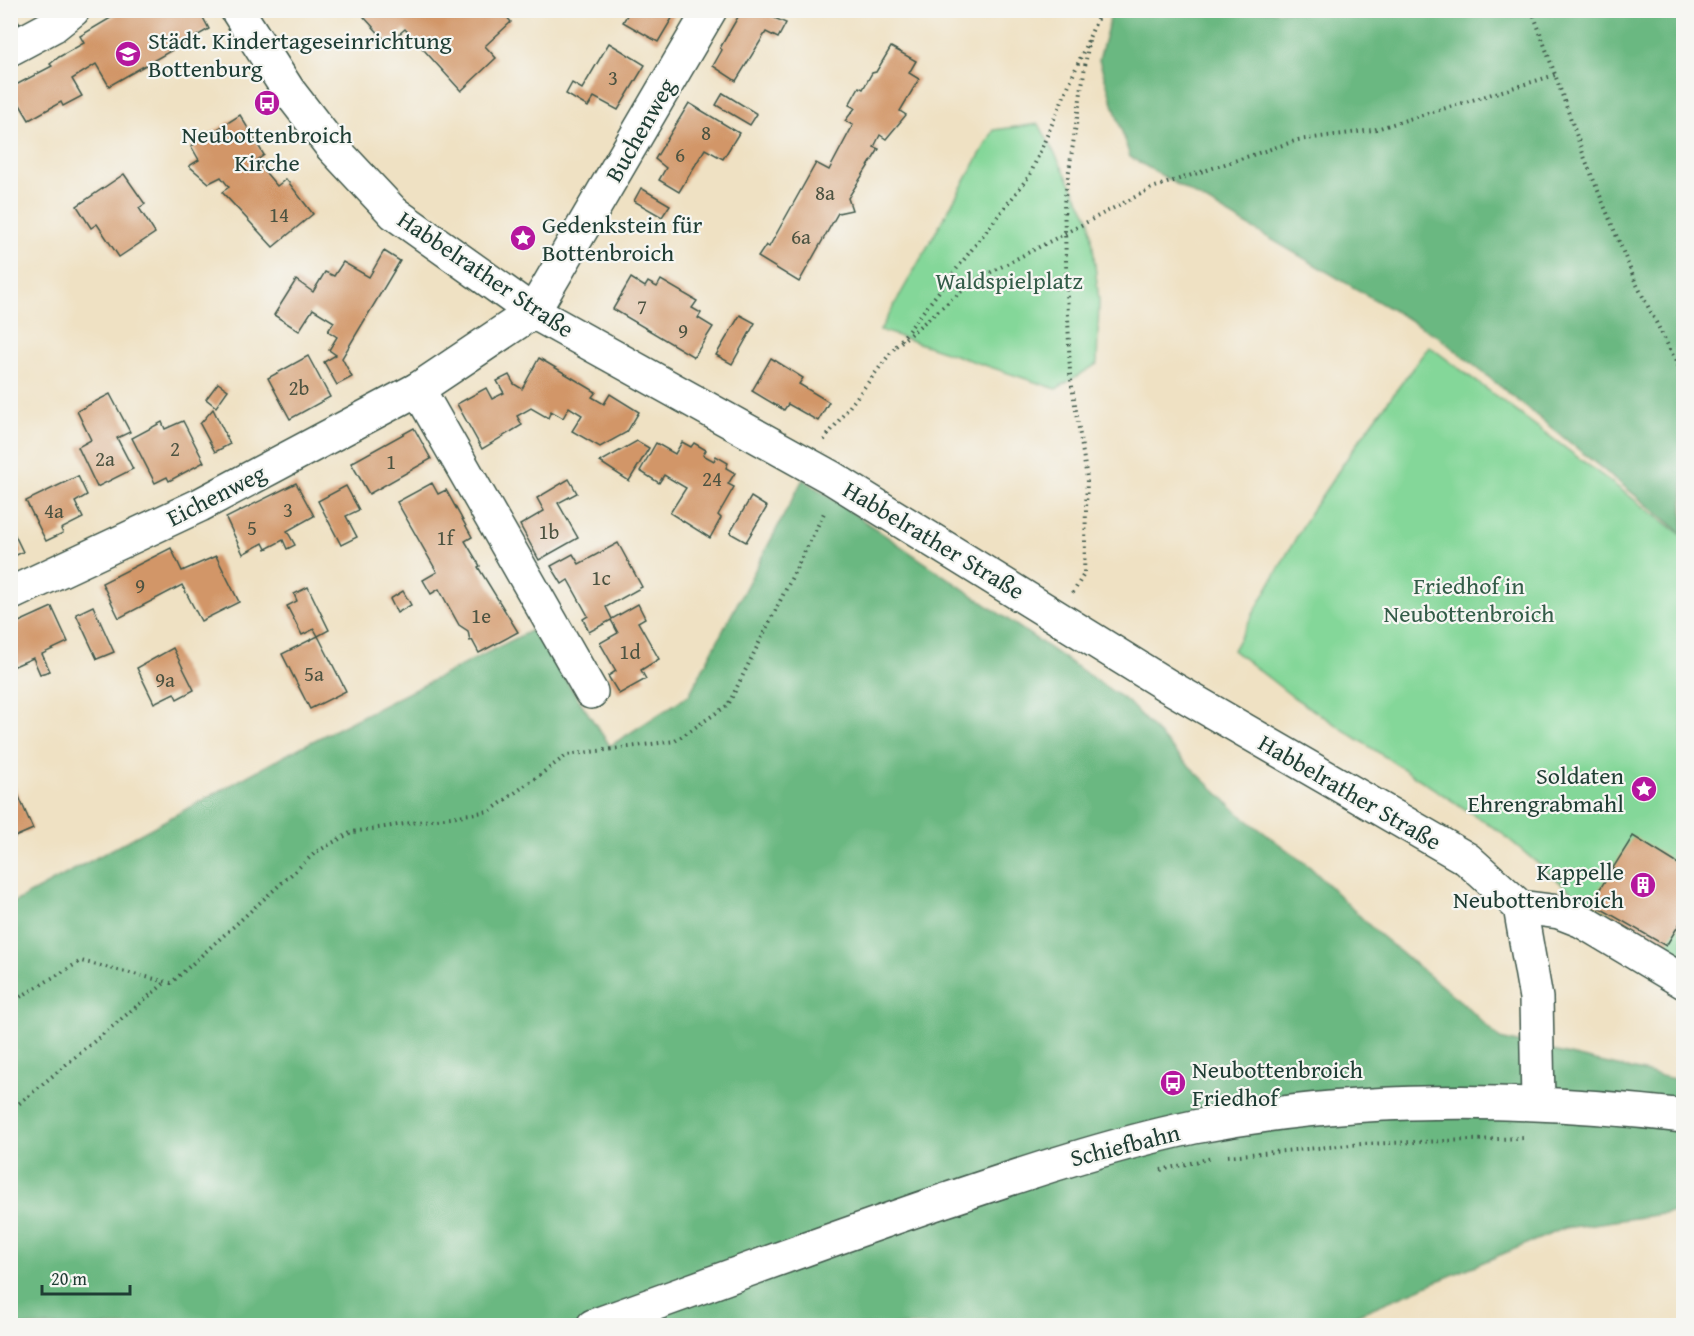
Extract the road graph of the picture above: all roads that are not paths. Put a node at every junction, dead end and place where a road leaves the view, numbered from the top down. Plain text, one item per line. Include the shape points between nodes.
1 (73, 10) edge
2 (237, 10) edge
3 (710, 10) edge
4 (10, 50) edge
5 (533, 312) junction
6 (417, 389) junction
7 (10, 594) edge
8 (591, 692) dead end
9 (1520, 907) junction
10 (1683, 982) edge
11 (1538, 1103) junction
12 (1683, 1116) edge
13 (593, 1326) edge

1 - 4 street
2 - 5 street, Habbelrather Straße via 288,90 332,147 394,213
3 - 5 street, Buchenweg
5 - 6 street, Eichenweg
5 - 9 street, Habbelrather Straße via 819,470 1168,686 1467,859
6 - 7 street, Eichenweg via 200,505
6 - 8 street
9 - 10 street via 1560,912 1582,921
9 - 11 street via 1536,998
11 - 12 street, Schiefbahn
11 - 13 street, Schiefbahn via 1435,1101 1365,1105 1252,1119 1148,1138 1058,1161

